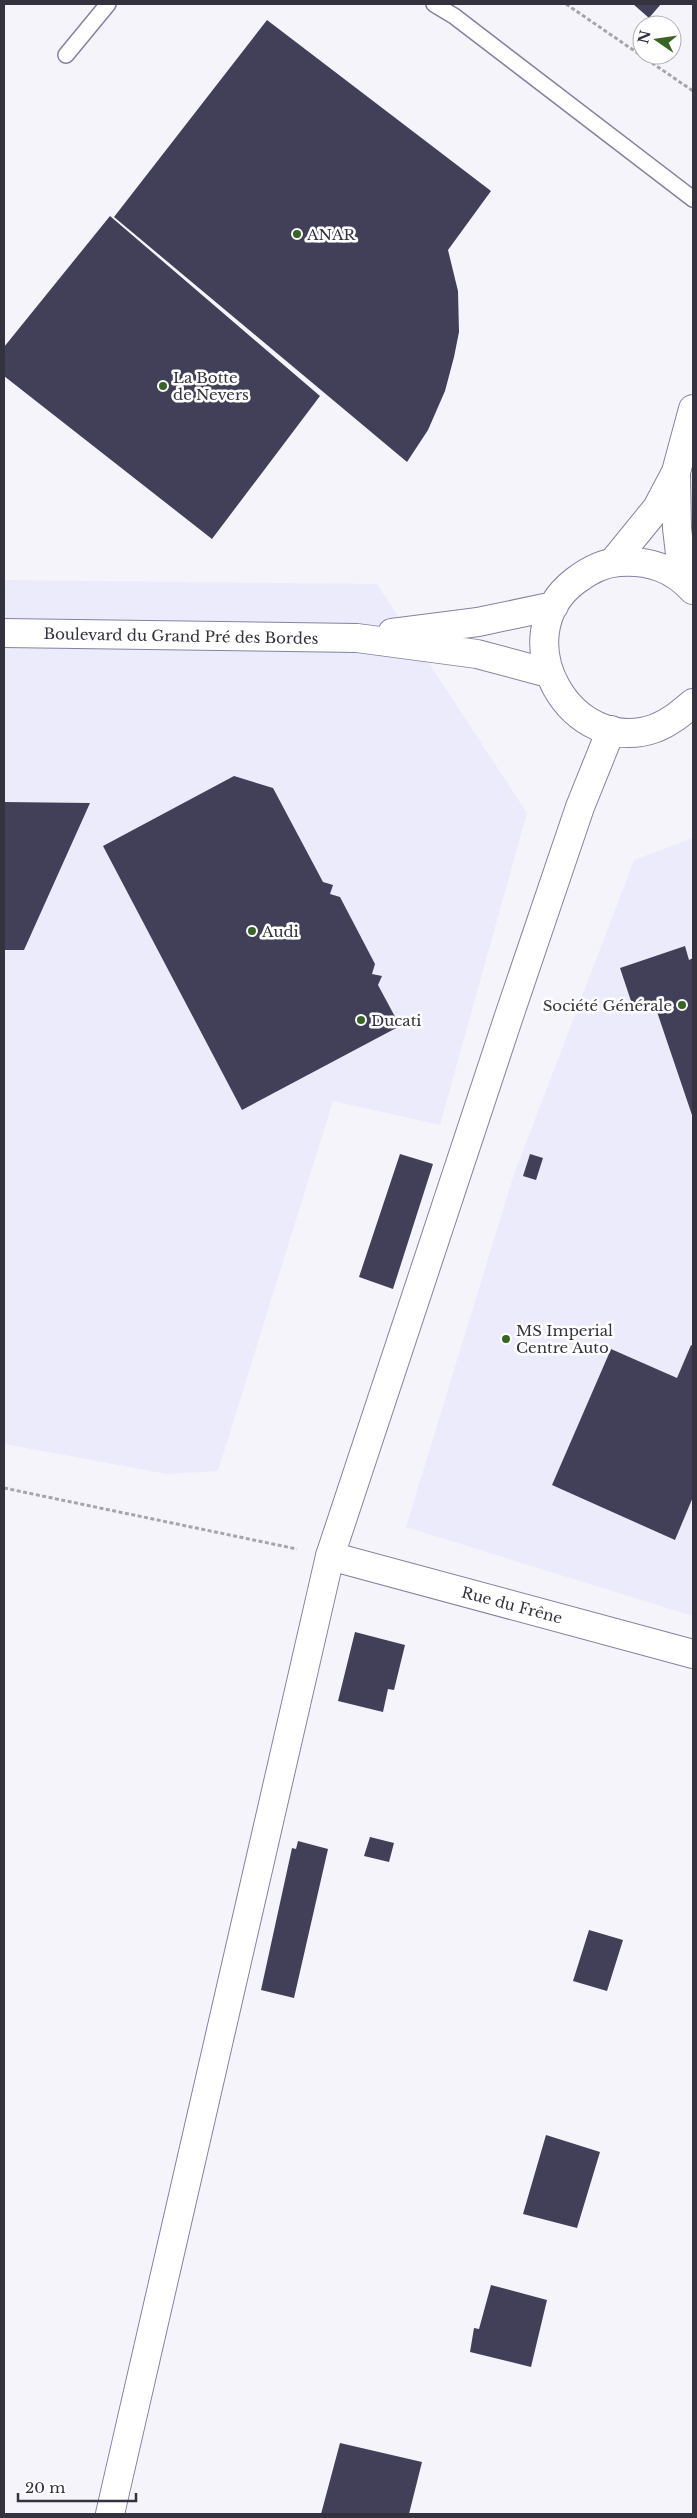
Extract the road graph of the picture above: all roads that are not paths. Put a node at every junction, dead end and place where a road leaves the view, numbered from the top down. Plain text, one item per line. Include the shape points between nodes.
1 (108, 4) edge
2 (434, 4) edge
3 (66, 55) dead end
4 (693, 199) edge
5 (693, 409) edge
6 (676, 472) junction
7 (612, 562) junction
8 (688, 585) edge
9 (554, 606) junction
10 (4, 633) edge
11 (357, 638) junction
12 (548, 674) junction
13 (687, 715) edge
14 (610, 730) junction
15 (330, 1556) junction
16 (693, 1654) edge
17 (110, 2514) edge

1 - 3 lane
2 - 4 lane
5 - 6 main road
6 - 7 main road via 657,508
6 - 8 main road via 677,528
7 - 8 main road via 638,560 662,566
7 - 9 main road via 588,571 569,586
9 - 11 main road, Boulevard du Grand Pré des Bordes via 478,622
9 - 12 main road via 544,643
10 - 11 main road, Boulevard du Grand Pré des Bordes
11 - 12 main road, Boulevard du Grand Pré des Bordes via 478,654
12 - 14 main road via 562,699 576,712
13 - 14 main road via 654,728 632,732
14 - 15 main road via 580,807 508,1019
15 - 16 main road, Rue du Frêne
15 - 17 main road

